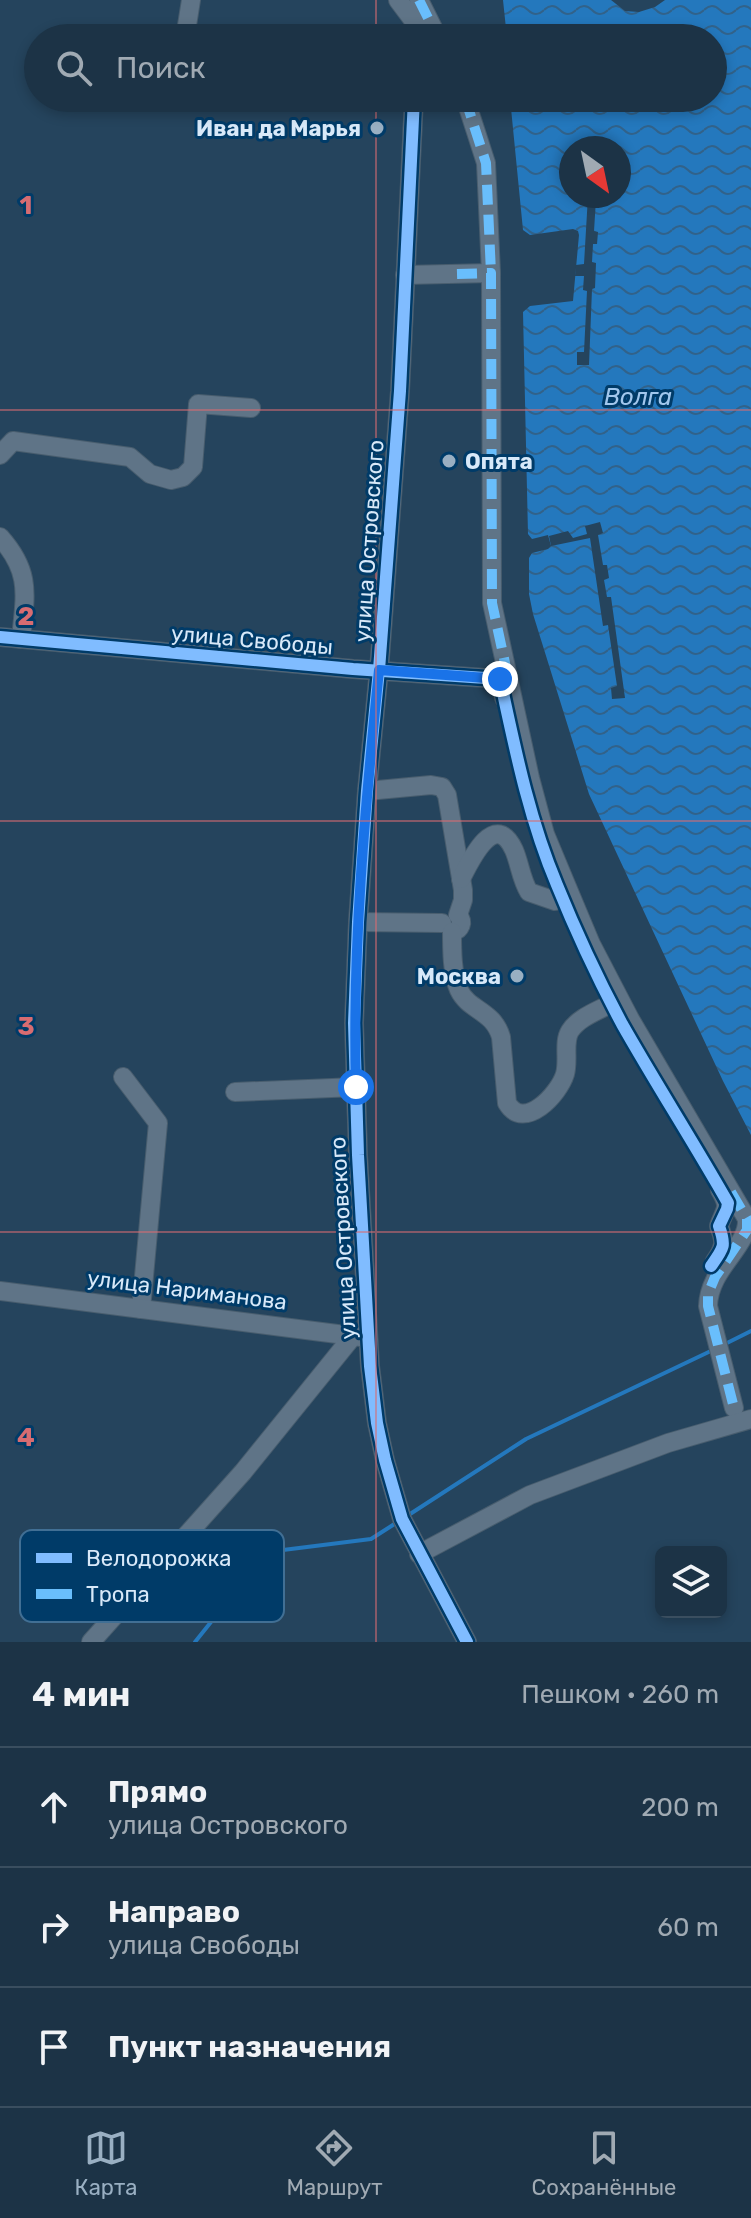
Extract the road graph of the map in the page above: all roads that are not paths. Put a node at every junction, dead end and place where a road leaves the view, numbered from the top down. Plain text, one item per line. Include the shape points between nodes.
1 (191, 0) edge
2 (398, 0) edge
3 (419, 0) edge
4 (187, 24) edge
5 (414, 24) edge
6 (431, 24) edge
7 (413, 112) edge
8 (470, 112) edge
9 (491, 273) junction
10 (405, 275) junction
11 (251, 408) dead end
12 (0, 455) edge
13 (0, 537) edge
14 (0, 637) edge
15 (21, 639) junction
16 (379, 670) junction
17 (367, 791) junction
18 (461, 879) junction
19 (562, 898) junction
20 (358, 922) junction
21 (451, 923) junction
22 (612, 1003) junction
23 (123, 1077) dead end
24 (356, 1087) junction
25 (235, 1092) dead end
26 (711, 1266) dead end
27 (0, 1291) edge
28 (141, 1309) junction
29 (361, 1337) junction
30 (734, 1408) dead end
31 (751, 1419) edge
32 (191, 1530) edge
33 (419, 1554) junction
34 (109, 1622) edge
35 (91, 1642) edge
36 (467, 1642) edge

1 - 4 street
2 - 5 street
3 - 6 street
7 - 10 street, улица Островского
8 - 9 street via 486,163
9 - 10 street
9 - 30 street via 492,603 499,638 545,834 586,931 628,1016 747,1219 747,1230 708,1294
10 - 16 street, улица Островского
11 - 12 street via 198,404 193,467 171,480 150,474 130,457 13,441
13 - 15 street via 22,568
14 - 15 street, улица Свободы
15 - 16 street, улица Свободы
16 - 17 street, улица Островского
16 - 19 street, улица Свободы via 500,679 521,781
17 - 18 street via 442,787 451,807
17 - 20 street, улица Островского
18 - 19 street via 482,843 501,835 509,840 529,892 555,901
18 - 21 street via 463,900
19 - 22 street
20 - 21 street
20 - 24 street, улица Островского
21 - 22 street via 458,988 498,1027 507,1103 519,1113 544,1104 565,1076 567,1035 575,1025
22 - 26 street via 728,1203 719,1226 725,1242
23 - 28 street via 158,1123
24 - 25 street
24 - 29 street, улица Островского
27 - 28 street, улица Нариманова
28 - 29 street, улица Нариманова
29 - 32 street
29 - 33 street, улица Островского via 385,1460 402,1519
31 - 33 street via 668,1443 530,1495
33 - 36 street, улица Островского
34 - 35 street

